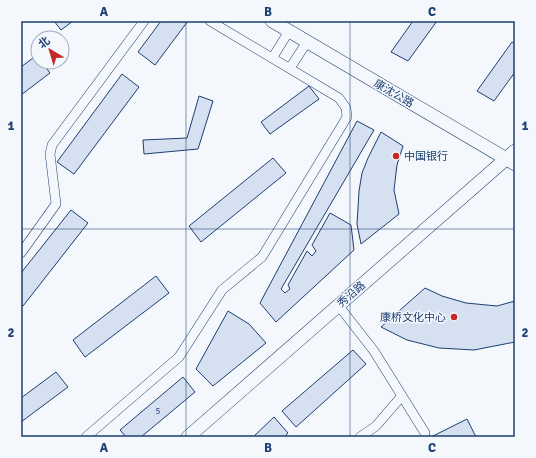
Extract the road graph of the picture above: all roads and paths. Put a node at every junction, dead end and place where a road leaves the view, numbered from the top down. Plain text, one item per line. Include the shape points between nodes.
1 (144, 21) edge
2 (210, 21) edge
3 (272, 21) edge
4 (289, 32) junction
5 (307, 42) junction
6 (273, 57) junction
7 (290, 68) junction
8 (512, 158) edge
9 (21, 252) edge
10 (338, 305) junction
11 (401, 397) junction
12 (425, 433) dead end
13 (86, 437) edge
14 (188, 437) edge
15 (360, 437) edge

1 - 9 street via 52,145 50,154 56,204
2 - 6 street
3 - 4 main road, 康沈公路
4 - 5 main road, 康沈公路
4 - 6 street
5 - 7 street
5 - 8 main road, 康沈公路
6 - 7 street
7 - 13 street via 339,98 346,108 347,117 262,257 222,290 179,357
8 - 10 main road, 秀沿路
10 - 11 street via 374,350
10 - 14 main road, 秀沿路
11 - 12 street
11 - 15 street via 376,426

